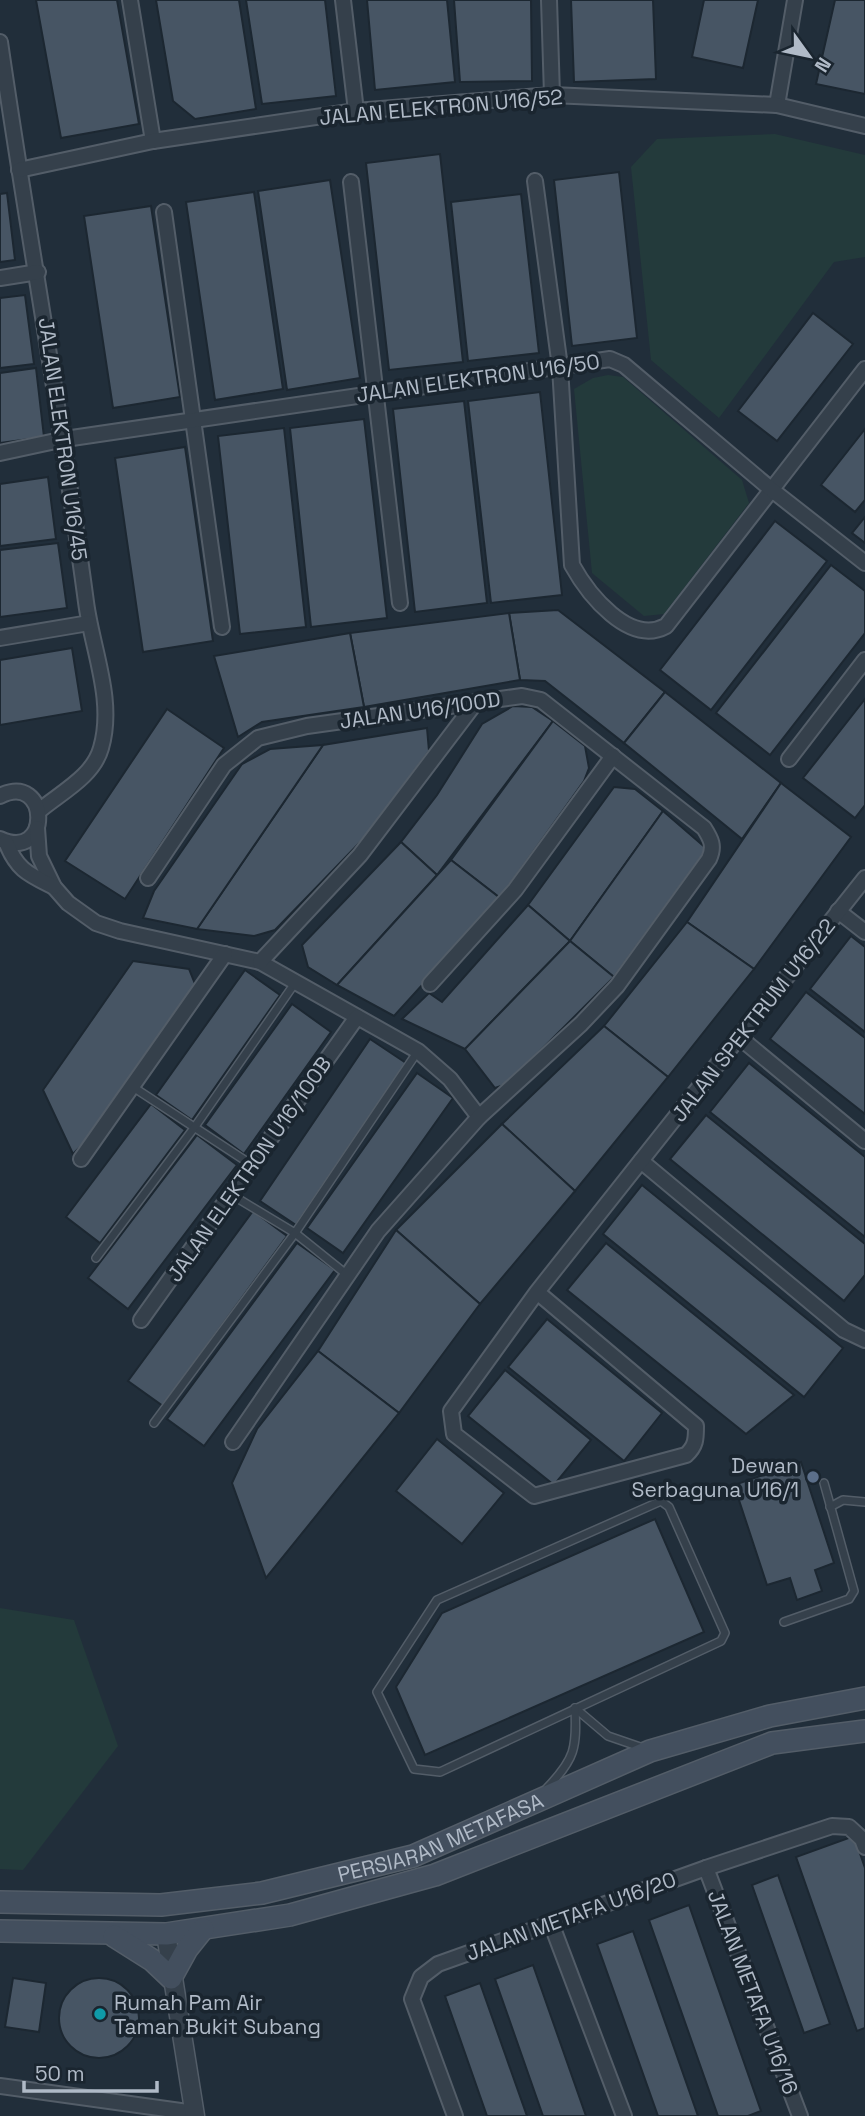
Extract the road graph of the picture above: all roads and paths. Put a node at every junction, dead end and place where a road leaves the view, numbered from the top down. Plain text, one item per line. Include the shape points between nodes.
1 (130, 0) edge
2 (343, 0) edge
3 (549, 0) edge
4 (794, 0) edge
5 (0, 42) edge
6 (552, 95) junction
7 (4, 96) edge
8 (776, 105) junction
9 (356, 111) junction
10 (865, 126) edge
11 (153, 141) junction
12 (19, 170) junction
13 (535, 181) dead end
14 (351, 182) dead end
15 (164, 212) dead end
16 (38, 272) junction
17 (0, 278) edge
18 (560, 367) junction
19 (865, 369) edge
20 (376, 393) junction
21 (192, 420) junction
22 (65, 439) junction
23 (0, 453) edge
24 (772, 490) junction
25 (865, 563) edge
26 (400, 603) dead end
27 (89, 622) junction
28 (222, 627) dead end
29 (0, 638) edge
30 (865, 660) edge
31 (476, 702) junction
32 (613, 756) junction
33 (789, 759) dead end
34 (0, 796) edge
35 (39, 811) junction
36 (37, 828) junction
37 (3, 840) edge
38 (148, 878) dead end
39 (865, 878) edge
40 (54, 887) junction
41 (838, 911) junction
42 (865, 932) edge
43 (225, 954) junction
44 (260, 962) junction
45 (296, 982) junction
46 (430, 984) dead end
47 (357, 1017) junction
48 (739, 1037) junction
49 (418, 1051) junction
50 (133, 1087) junction
51 (479, 1117) junction
52 (194, 1128) junction
53 (865, 1141) edge
54 (81, 1159) dead end
55 (641, 1161) junction
56 (253, 1165) junction
57 (232, 1195) junction
58 (295, 1233) junction
59 (96, 1258) dead end
60 (346, 1274) junction
61 (537, 1292) junction
62 (141, 1320) dead end
63 (865, 1340) edge
64 (154, 1423) dead end
65 (233, 1441) dead end
66 (824, 1483) dead end
67 (865, 1502) edge
68 (831, 1507) junction
69 (784, 1622) dead end
70 (865, 1699) edge
71 (575, 1708) junction
72 (865, 1731) edge
73 (650, 1751) junction
74 (532, 1803) junction
75 (863, 1843) edge
76 (706, 1868) junction
77 (0, 1902) edge
78 (125, 1905) junction
79 (551, 1923) junction
80 (203, 1929) junction
81 (0, 1931) edge
82 (166, 1934) junction
83 (112, 1935) junction
84 (171, 1978) junction
85 (0, 2086) edge
86 (195, 2114) edge
87 (455, 2116) edge
88 (624, 2116) edge
89 (800, 2116) edge

1 - 11 street
2 - 9 street
3 - 6 street
4 - 8 street
5 - 7 street, JALAN ELEKTRON U16/45
6 - 8 street, JALAN ELEKTRON U16/52
6 - 9 street, JALAN ELEKTRON U16/52
7 - 12 street, JALAN ELEKTRON U16/45
8 - 10 street, JALAN ELEKTRON U16/52
9 - 11 street, JALAN ELEKTRON U16/52
11 - 12 street, JALAN ELEKTRON U16/52
12 - 16 street, JALAN ELEKTRON U16/45
13 - 18 street
14 - 20 street
15 - 21 street
16 - 17 street
16 - 22 street, JALAN ELEKTRON U16/45
18 - 20 street, JALAN ELEKTRON U16/50
18 - 24 street, JALAN ELEKTRON U16/50 via 618,361
18 - 24 street via 572,565 586,591 628,626 648,633 666,626
19 - 24 street
20 - 21 street, JALAN ELEKTRON U16/50
20 - 26 street
21 - 22 street, JALAN ELEKTRON U16/50
21 - 28 street
22 - 23 street, JALAN ELEKTRON U16/50
22 - 27 street, JALAN ELEKTRON U16/45
24 - 25 street, JALAN ELEKTRON U16/50
27 - 29 street
27 - 35 street, JALAN ELEKTRON U16/45 via 103,686 101,749 69,789
30 - 33 street
31 - 32 street, JALAN U16/100D via 522,696 541,700
31 - 38 street, JALAN U16/100D via 307,726 258,738 224,765
31 - 44 street via 360,855
32 - 46 street via 514,890
32 - 51 street, JALAN U16/100D via 704,828 713,851 617,986
34 - 35 street via 23,793
35 - 36 street
36 - 37 street via 27,839
36 - 40 street via 39,856
37 - 40 street via 14,862
39 - 41 street, JALAN SPEKTRUM U16/22
40 - 43 street via 96,923
41 - 42 street
41 - 48 street, JALAN SPEKTRUM U16/22
43 - 44 street
43 - 50 street
44 - 45 street
45 - 47 street
45 - 52 lane
47 - 49 street
47 - 56 street, JALAN ELEKTRON U16/100B
48 - 53 street
48 - 55 street, JALAN SPEKTRUM U16/22
49 - 51 street via 450,1079
49 - 58 lane
50 - 52 lane
50 - 54 street
51 - 60 street via 377,1231
52 - 56 lane
52 - 59 lane
55 - 61 street, JALAN SPEKTRUM U16/22
55 - 63 street via 844,1330
56 - 57 street, JALAN ELEKTRON U16/100B
57 - 58 lane
57 - 62 street, JALAN ELEKTRON U16/100B
58 - 60 lane
58 - 64 lane
60 - 65 street
61 - 61 street, JALAN SPEKTRUM U16/22 via 451,1411 454,1434 534,1496 685,1455 692,1449 696,1426
66 - 68 lane
67 - 68 lane via 843,1500
68 - 69 lane via 854,1591 849,1599
70 - 73 main road, PERSIARAN METAFASA via 770,1716
71 - 71 lane via 440,1772 414,1769 377,1692 438,1600 661,1501 669,1507 725,1633 722,1641
71 - 73 lane via 608,1736
71 - 74 lane via 577,1745 564,1770
72 - 80 main road, PERSIARAN METAFASA via 772,1743 435,1875 290,1915
73 - 74 main road, PERSIARAN METAFASA
74 - 78 main road, PERSIARAN METAFASA via 413,1857 262,1893
75 - 76 street, JALAN METAFA U16/20 via 849,1827 832,1826
76 - 79 street, JALAN METAFA U16/20
76 - 89 street, JALAN METAFA U16/16
77 - 78 main road, PERSIARAN METAFASA
78 - 82 main road via 157,1919
79 - 87 street, JALAN METAFA U16/20 via 438,1964 421,1977 412,1999
79 - 88 street
80 - 82 main road, PERSIARAN METAFASA
80 - 84 main road
81 - 83 main road, PERSIARAN METAFASA
82 - 83 main road, PERSIARAN METAFASA
82 - 84 street
83 - 84 main road
84 - 86 street
85 - 86 street

